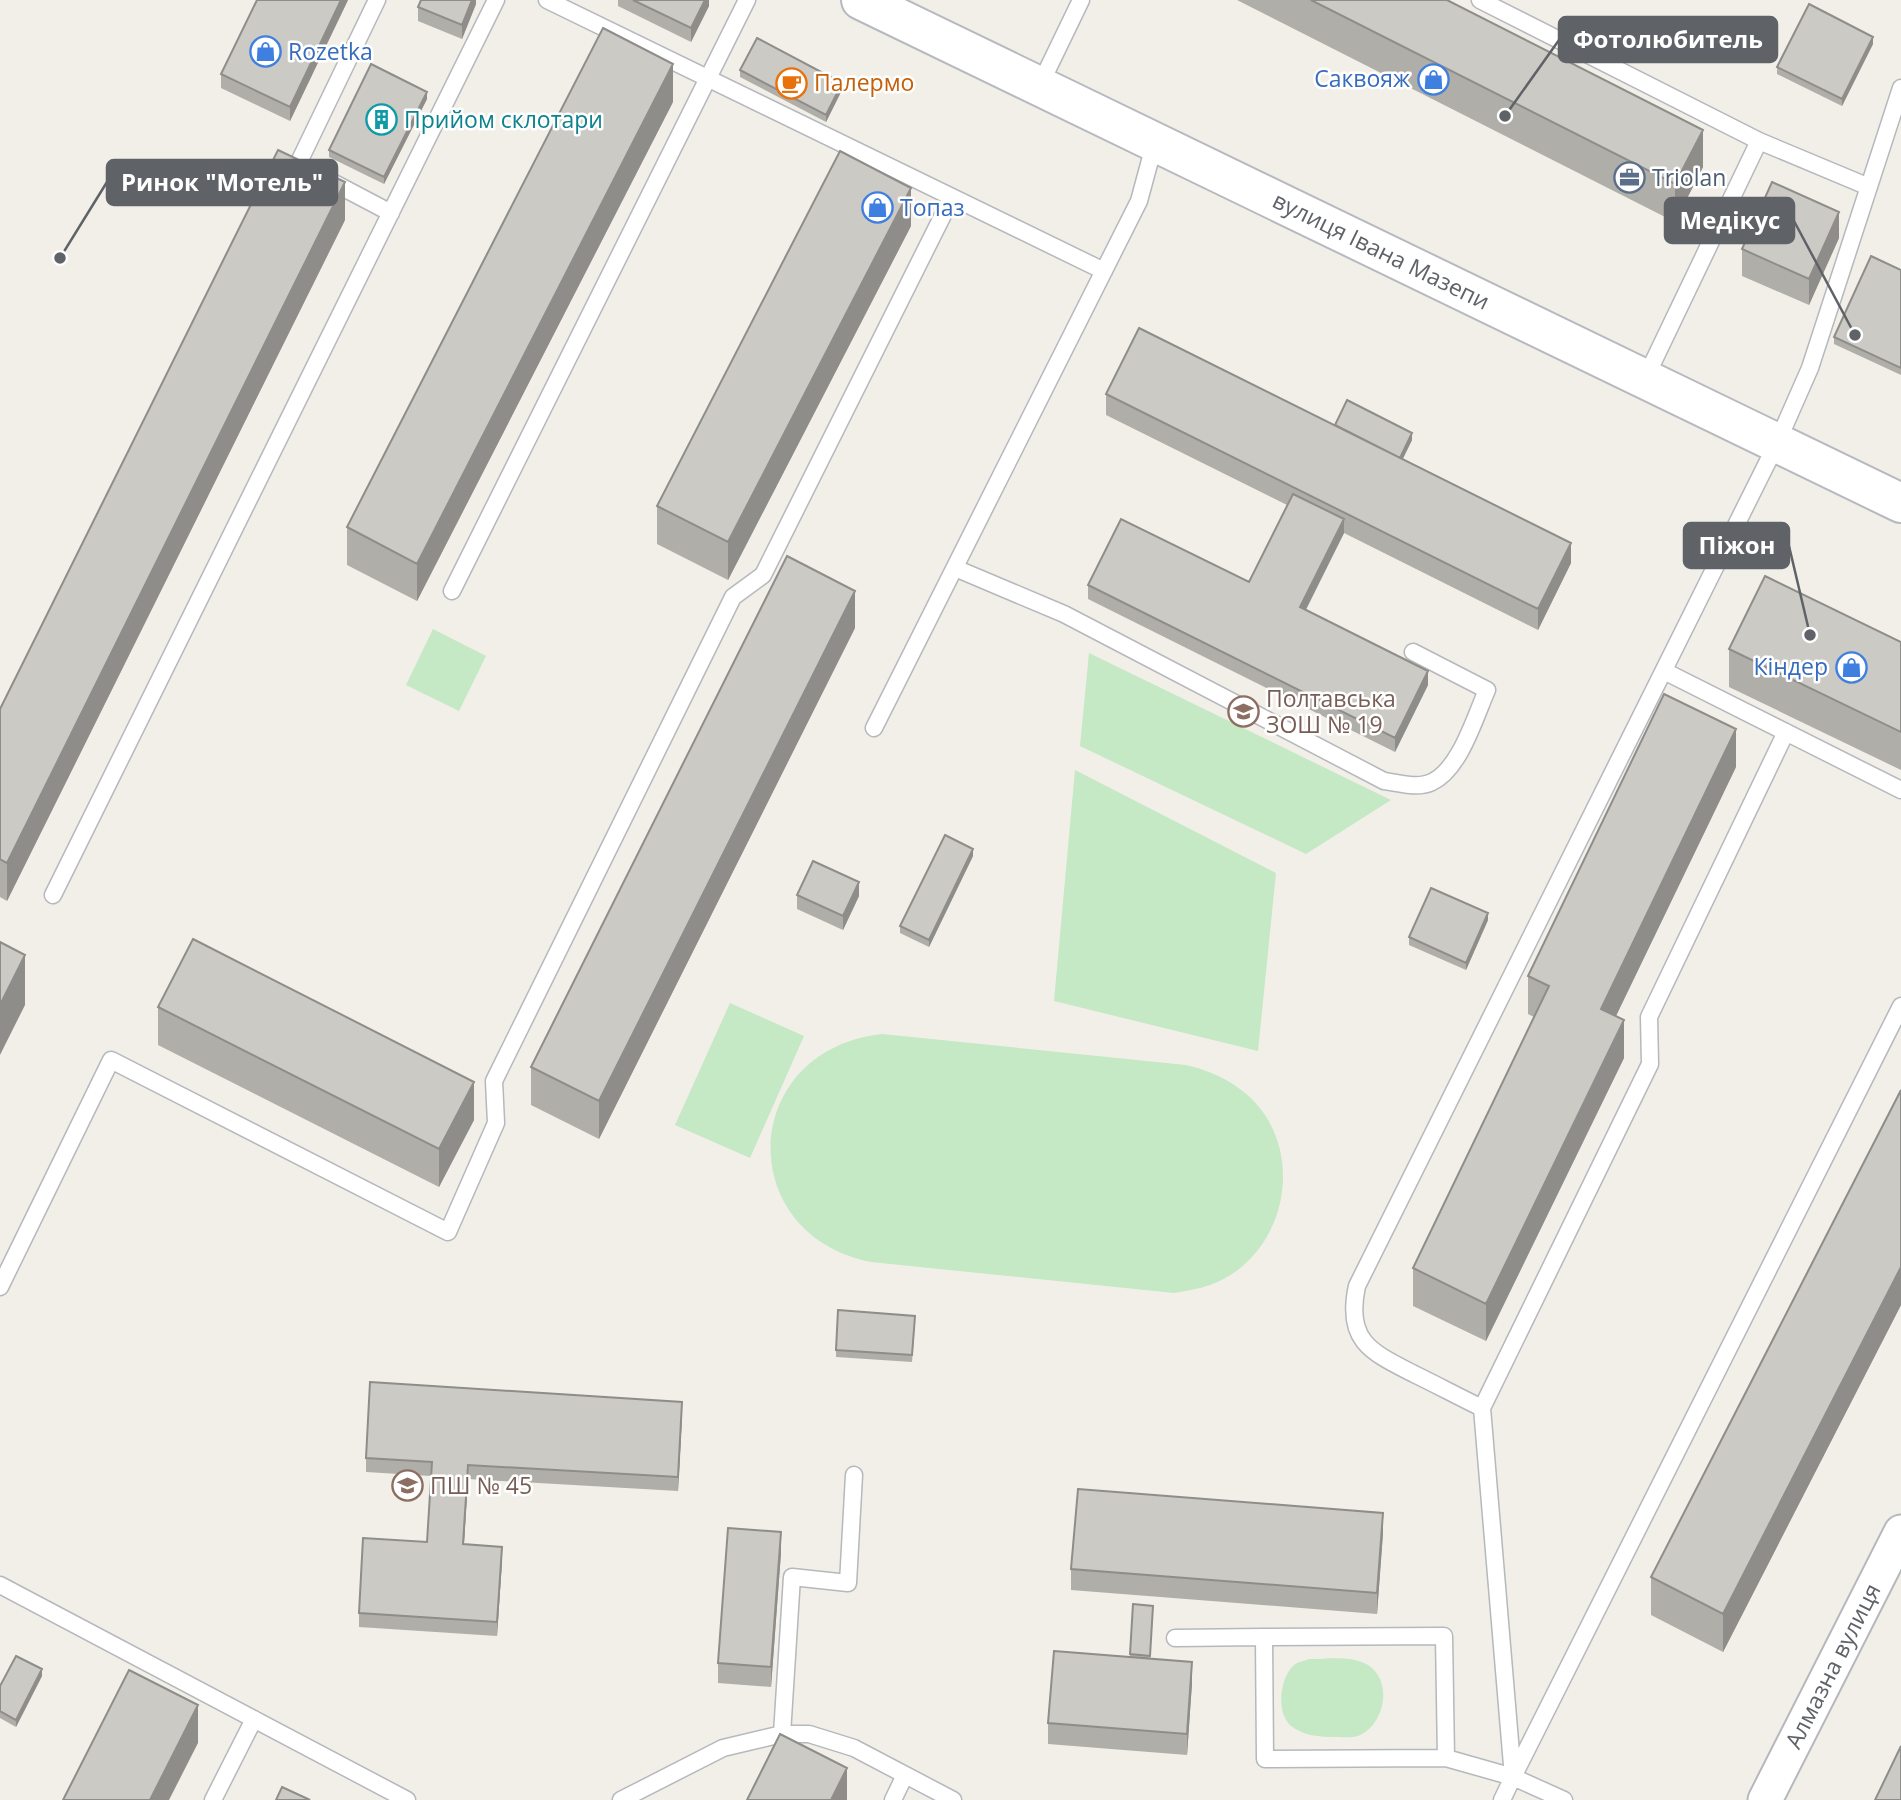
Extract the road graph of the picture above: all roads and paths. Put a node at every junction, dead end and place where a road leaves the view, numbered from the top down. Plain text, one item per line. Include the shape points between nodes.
1 (377, 0) edge
2 (496, 0) edge
3 (547, 0) edge
4 (747, 0) edge
5 (861, 0) edge
6 (1081, 0) edge
7 (1480, 0) edge
8 (708, 78) junction
9 (1039, 86) junction
10 (1901, 88) edge
11 (1759, 141) junction
12 (1155, 142) junction
13 (1869, 187) junction
14 (952, 197) junction
15 (391, 213) junction
16 (1104, 271) junction
17 (1645, 379) junction
18 (1777, 443) junction
19 (1901, 503) edge
20 (955, 568) junction
21 (452, 591) dead end
22 (1413, 652) dead end
23 (1664, 671) junction
24 (874, 728) dead end
25 (1786, 732) junction
26 (1901, 790) edge
27 (53, 895) dead end
28 (1901, 1006) edge
29 (0, 1287) edge
30 (1482, 1408) junction
31 (854, 1475) dead end
32 (1901, 1532) edge
33 (0, 1585) edge
34 (1175, 1637) dead end
35 (1264, 1637) junction
36 (254, 1719) junction
37 (782, 1734) junction
38 (1446, 1758) junction
39 (905, 1775) junction
40 (1513, 1777) junction
41 (213, 1800) edge
42 (407, 1800) edge
43 (621, 1800) edge
44 (893, 1800) edge
45 (953, 1800) edge
46 (1502, 1800) edge
47 (1564, 1800) edge
48 (1765, 1800) edge

1 - 15 lane via 298,164
2 - 15 lane
3 - 8 lane
4 - 8 lane
5 - 9 main road, вулиця Івана Мазепи
6 - 9 lane
7 - 11 lane
8 - 14 lane
8 - 21 lane
9 - 12 main road, вулиця Івана Мазепи
10 - 13 lane
11 - 13 lane
11 - 17 lane
12 - 16 lane via 1139,201
12 - 17 main road, вулиця Івана Мазепи
13 - 18 lane via 1810,368
14 - 16 lane
14 - 29 lane via 763,575 733,597 494,1081 496,1123 449,1232 111,1060
15 - 27 lane
16 - 20 lane
17 - 18 main road, вулиця Івана Мазепи
18 - 19 main road, вулиця Івана Мазепи
18 - 23 lane
20 - 22 lane via 1064,614 1384,781 1411,785 1431,783 1449,771 1487,690
20 - 24 lane
23 - 25 lane
23 - 30 lane via 1357,1286 1352,1309 1360,1335 1373,1353
25 - 26 lane
25 - 30 lane via 1649,1017 1650,1064
28 - 40 lane
30 - 40 lane
31 - 37 lane via 848,1583 792,1577
32 - 48 street, Алмазна вулиця
33 - 36 lane
34 - 35 lane
35 - 38 lane via 1444,1636
35 - 38 lane via 1265,1759
36 - 41 lane
36 - 42 lane
37 - 39 lane via 809,1734 854,1748
37 - 43 lane via 723,1748
38 - 40 lane
39 - 44 lane
39 - 45 lane
40 - 46 lane
40 - 47 lane

